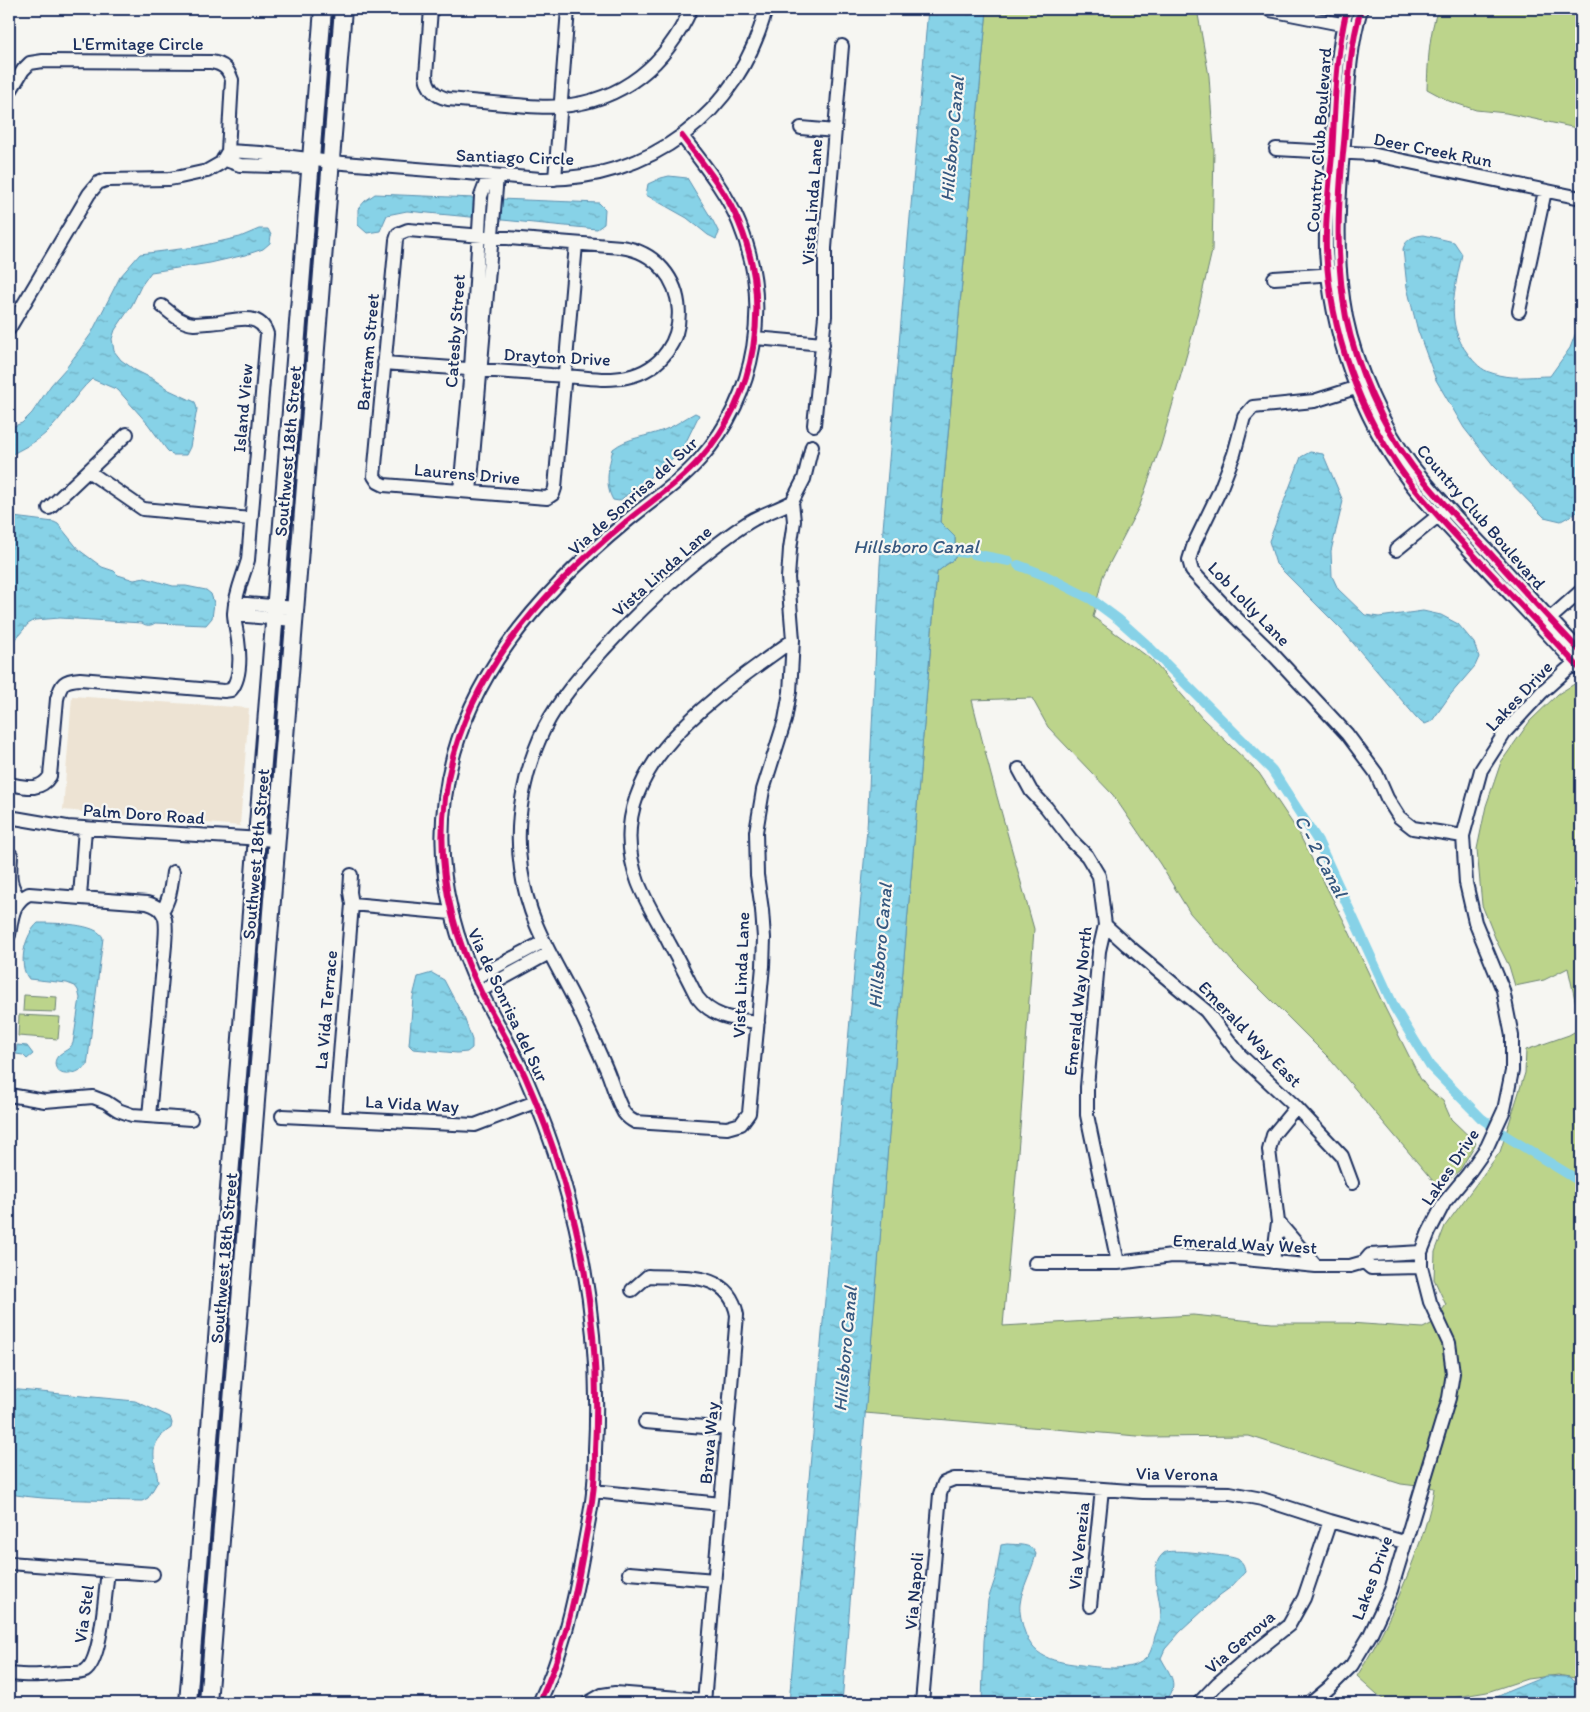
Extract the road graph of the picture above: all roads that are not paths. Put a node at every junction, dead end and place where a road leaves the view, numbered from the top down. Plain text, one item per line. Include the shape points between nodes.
1 (323, 9) edge
2 (343, 9) edge
3 (431, 9) edge
4 (568, 9) edge
5 (691, 9) edge
6 (766, 9) edge
7 (1347, 9) edge
8 (1360, 9) edge
9 (1270, 10) dead end
10 (1349, 26) junction
11 (842, 46) dead end
12 (9, 93) edge
13 (560, 107) junction
14 (801, 128) dead end
15 (835, 131) junction
16 (682, 136) junction
17 (1276, 149) dead end
18 (1337, 154) junction
19 (225, 155) junction
20 (331, 162) junction
21 (311, 163) junction
22 (493, 175) junction
23 (554, 179) junction
24 (1545, 191) junction
25 (1581, 198) edge
26 (408, 230) joint
27 (485, 237) junction
28 (576, 244) junction
29 (1335, 274) junction
30 (1274, 278) dead end
31 (162, 306) dead end
32 (1519, 311) dead end
33 (9, 329) edge
34 (755, 338) junction
35 (823, 344) junction
36 (384, 363) junction
37 (476, 370) junction
38 (565, 376) junction
39 (1362, 386) junction
40 (814, 425) dead end
41 (127, 434) dead end
42 (812, 446) dead end
43 (88, 471) junction
44 (378, 482) joint
45 (465, 492) junction
46 (792, 502) junction
47 (49, 508) dead end
48 (1443, 512) junction
49 (251, 519) junction
50 (1396, 550) dead end
51 (1581, 591) edge
52 (235, 609) junction
53 (275, 612) junction
54 (295, 614) junction
55 (1545, 623) junction
56 (793, 640) junction
57 (1580, 660) edge
58 (1019, 769) dead end
59 (9, 784) edge
60 (9, 818) edge
61 (85, 828) junction
62 (1464, 836) junction
63 (256, 839) junction
64 (277, 840) junction
65 (11, 855) dead end
66 (173, 872) dead end
67 (352, 874) dead end
68 (80, 897) junction
69 (20, 900) junction
70 (352, 904) junction
71 (162, 911) junction
72 (451, 912) junction
73 (1104, 925) junction
74 (9, 935) edge
75 (546, 948) junction
76 (475, 978) junction
77 (480, 991) junction
78 (758, 1022) junction
79 (9, 1095) edge
80 (535, 1102) junction
81 (1296, 1107) junction
82 (149, 1116) junction
83 (282, 1116) dead end
84 (335, 1118) junction
85 (191, 1120) dead end
86 (1352, 1183) dead end
87 (1278, 1222) junction
88 (1421, 1252) junction
89 (1273, 1262) junction
90 (1364, 1262) junction
91 (1035, 1263) dead end
92 (1118, 1263) junction
93 (1316, 1266) junction
94 (1421, 1267) junction
95 (632, 1290) dead end
96 (645, 1422) dead end
97 (728, 1429) junction
98 (944, 1484) joint
99 (1102, 1489) junction
100 (594, 1491) junction
101 (721, 1504) junction
102 (1330, 1520) junction
103 (1404, 1542) junction
104 (9, 1563) edge
105 (108, 1571) junction
106 (629, 1572) dead end
107 (154, 1574) dead end
108 (714, 1580) junction
109 (1090, 1606) dead end
110 (9, 1674) edge
111 (704, 1702) edge
112 (188, 1703) edge
113 (208, 1703) edge
114 (539, 1703) edge
115 (588, 1703) edge
116 (922, 1703) edge
117 (1199, 1703) edge
118 (1311, 1703) edge

1 - 21 main road, Southwest 18th Street
2 - 20 main road, Southwest 18th Street
3 - 13 street via 426,76 435,94 448,99
4 - 13 street
5 - 13 street via 668,50 635,81 599,99
6 - 16 street, Santiago Circle via 753,48 737,78 712,110
7 - 10 street, Country Club Boulevard
8 - 10 street, Country Club Boulevard
9 - 10 street
10 - 18 street, Country Club Boulevard via 1351,55
11 - 15 street, Vista Linda Lane
12 - 19 street, L'Ermitage Circle via 30,63 43,61 218,63 229,71 232,80
13 - 23 street
14 - 15 street, Vista Linda Lane
15 - 35 street, Vista Linda Lane via 825,248
16 - 23 street, Santiago Circle via 627,166 588,176
16 - 34 street, Via de Sonrisa del Sur via 732,207 744,237 756,286
17 - 18 street, Deer Creek Run
18 - 24 street, Deer Creek Run via 1371,154
18 - 29 street, Country Club Boulevard via 1339,214
19 - 21 street via 261,153
19 - 33 street via 221,162 206,171 180,177 117,179 98,183
20 - 21 street
20 - 22 street, Santiago Circle
20 - 54 main road, Southwest 18th Street
21 - 53 main road, Southwest 18th Street
22 - 23 street, Santiago Circle
22 - 27 street, Catesby Street via 492,221
22 - 27 street, Catesby Street via 481,196 479,222
24 - 25 street, Deer Creek Run
24 - 32 street
26 - 27 street, Drayton Drive
26 - 36 street, Bartram Street via 398,234 396,240
27 - 28 street, Drayton Drive
27 - 37 street, Catesby Street
28 - 38 street
28 - 38 street, Drayton Drive via 628,248 654,260 665,270 674,287 679,318 666,354 642,372 611,379
29 - 30 street
29 - 39 street, Country Club Boulevard via 1338,330
31 - 49 street, Island View via 188,323 247,319 261,322 265,327 267,334
34 - 35 street
34 - 72 street, Via de Sonrisa del Sur via 739,398 714,442 681,478 625,522 561,583 509,642 480,686 461,728 444,799 442,845
35 - 40 street, Vista Linda Lane
36 - 37 street, Drayton Drive
36 - 44 street, Bartram Street via 374,476
37 - 38 street, Drayton Drive
37 - 45 street, Catesby Street
38 - 45 street, Laurens Drive via 553,494 547,498
39 - 48 street, Country Club Boulevard via 1378,432 1397,464 1409,481
39 - 62 street, Lob Lolly Lane via 1314,402 1253,407 1244,417 1234,454 1189,560 1192,571 1347,734 1376,773 1399,816 1413,828
41 - 43 street
42 - 46 street via 804,479
43 - 47 street
43 - 49 street via 143,509
44 - 45 street, Laurens Drive
46 - 56 street, Vista Linda Lane via 794,521 788,578
46 - 75 street, Vista Linda Lane via 736,530 663,589 588,666 550,719 527,774 519,834 526,894
48 - 50 street
48 - 55 street, Country Club Boulevard
49 - 52 street, Island View via 248,560
51 - 55 street
52 - 53 street
52 - 59 street, Island View via 239,652 238,672 231,690 80,679 66,682 61,686 57,699 50,776 36,787
53 - 54 street
53 - 63 main road, Southwest 18th Street
54 - 64 main road, Southwest 18th Street
55 - 57 street, Country Club Boulevard
56 - 78 street, Vista Linda Lane via 785,720 763,790 756,832 764,938
56 - 78 street via 710,702 661,752 636,796 630,831 631,857 637,881 697,997 710,1011 722,1017
57 - 62 street, Lakes Drive via 1542,692 1506,731 1481,770
58 - 73 street, Emerald Way North via 1031,792 1087,856 1100,876
60 - 61 street, Palm Doro Road
61 - 63 street, Palm Doro Road
61 - 68 street
62 - 88 street, Lakes Drive via 1466,883 1475,922 1503,990 1512,1036 1512,1070 1504,1110 1487,1147 1444,1203
63 - 64 street, Palm Doro Road
63 - 112 main road, Southwest 18th Street
64 - 113 main road, Southwest 18th Street
65 - 69 street via 10,882
66 - 71 street via 170,896
67 - 70 street, La Vida Terrace
68 - 69 street via 29,894
68 - 71 street via 147,903
69 - 74 street via 14,908
70 - 72 street
70 - 84 street, La Vida Terrace
71 - 82 street via 166,920 165,945
72 - 76 street, Via de Sonrisa del Sur
73 - 81 street, Emerald Way East via 1206,1011 1240,1055
73 - 92 street, Emerald Way North via 1099,951 1087,1115
75 - 76 street
75 - 77 street
75 - 78 street, Vista Linda Lane via 594,1042 624,1114 635,1122 727,1128 741,1124 751,1107
76 - 77 street, Via de Sonrisa del Sur
77 - 80 street, Via de Sonrisa del Sur via 525,1076
79 - 82 street via 45,1101 93,1097 125,1114
80 - 84 street, La Vida Way via 474,1125
80 - 100 street, Via de Sonrisa del Sur via 566,1186 585,1272 596,1388
81 - 86 street, Emerald Way East via 1342,1156
81 - 87 street via 1273,1135 1269,1150
82 - 85 street
83 - 84 street, La Vida Way
87 - 89 street
87 - 93 street
88 - 90 street, Emerald Way West via 1370,1256
88 - 94 street, Lakes Drive
89 - 92 street, Emerald Way West via 1172,1256
89 - 93 street, Emerald Way West
90 - 93 street, Emerald Way West via 1350,1266
90 - 94 street, Emerald Way West via 1371,1268
91 - 92 street, Emerald Way West
94 - 103 street, Lakes Drive via 1430,1302 1449,1343 1453,1374 1449,1398
95 - 97 street, Brava Way via 648,1276 700,1278 720,1286 730,1296 736,1308 737,1322
96 - 97 street
97 - 101 street, Brava Way
98 - 99 street, Via Verona via 954,1479 969,1479
98 - 116 street, Via Napoli via 940,1494
99 - 102 street, Via Verona via 1230,1493 1262,1499
99 - 109 street, Via Venezia
100 - 101 street
100 - 114 street, Via de Sonrisa del Sur via 574,1600 549,1684
101 - 108 street, Brava Way
102 - 103 street, Via Verona
102 - 117 street, Via Genova via 1304,1598 1289,1625 1238,1665
103 - 118 street, Lakes Drive via 1391,1590 1370,1635 1352,1665
104 - 105 street, Via Stel
105 - 107 street, Via Stel
105 - 110 street, Via Stel via 97,1649 86,1671 39,1676
106 - 108 street
108 - 111 street, Brava Way
111 - 115 street via 615,1693 602,1695

